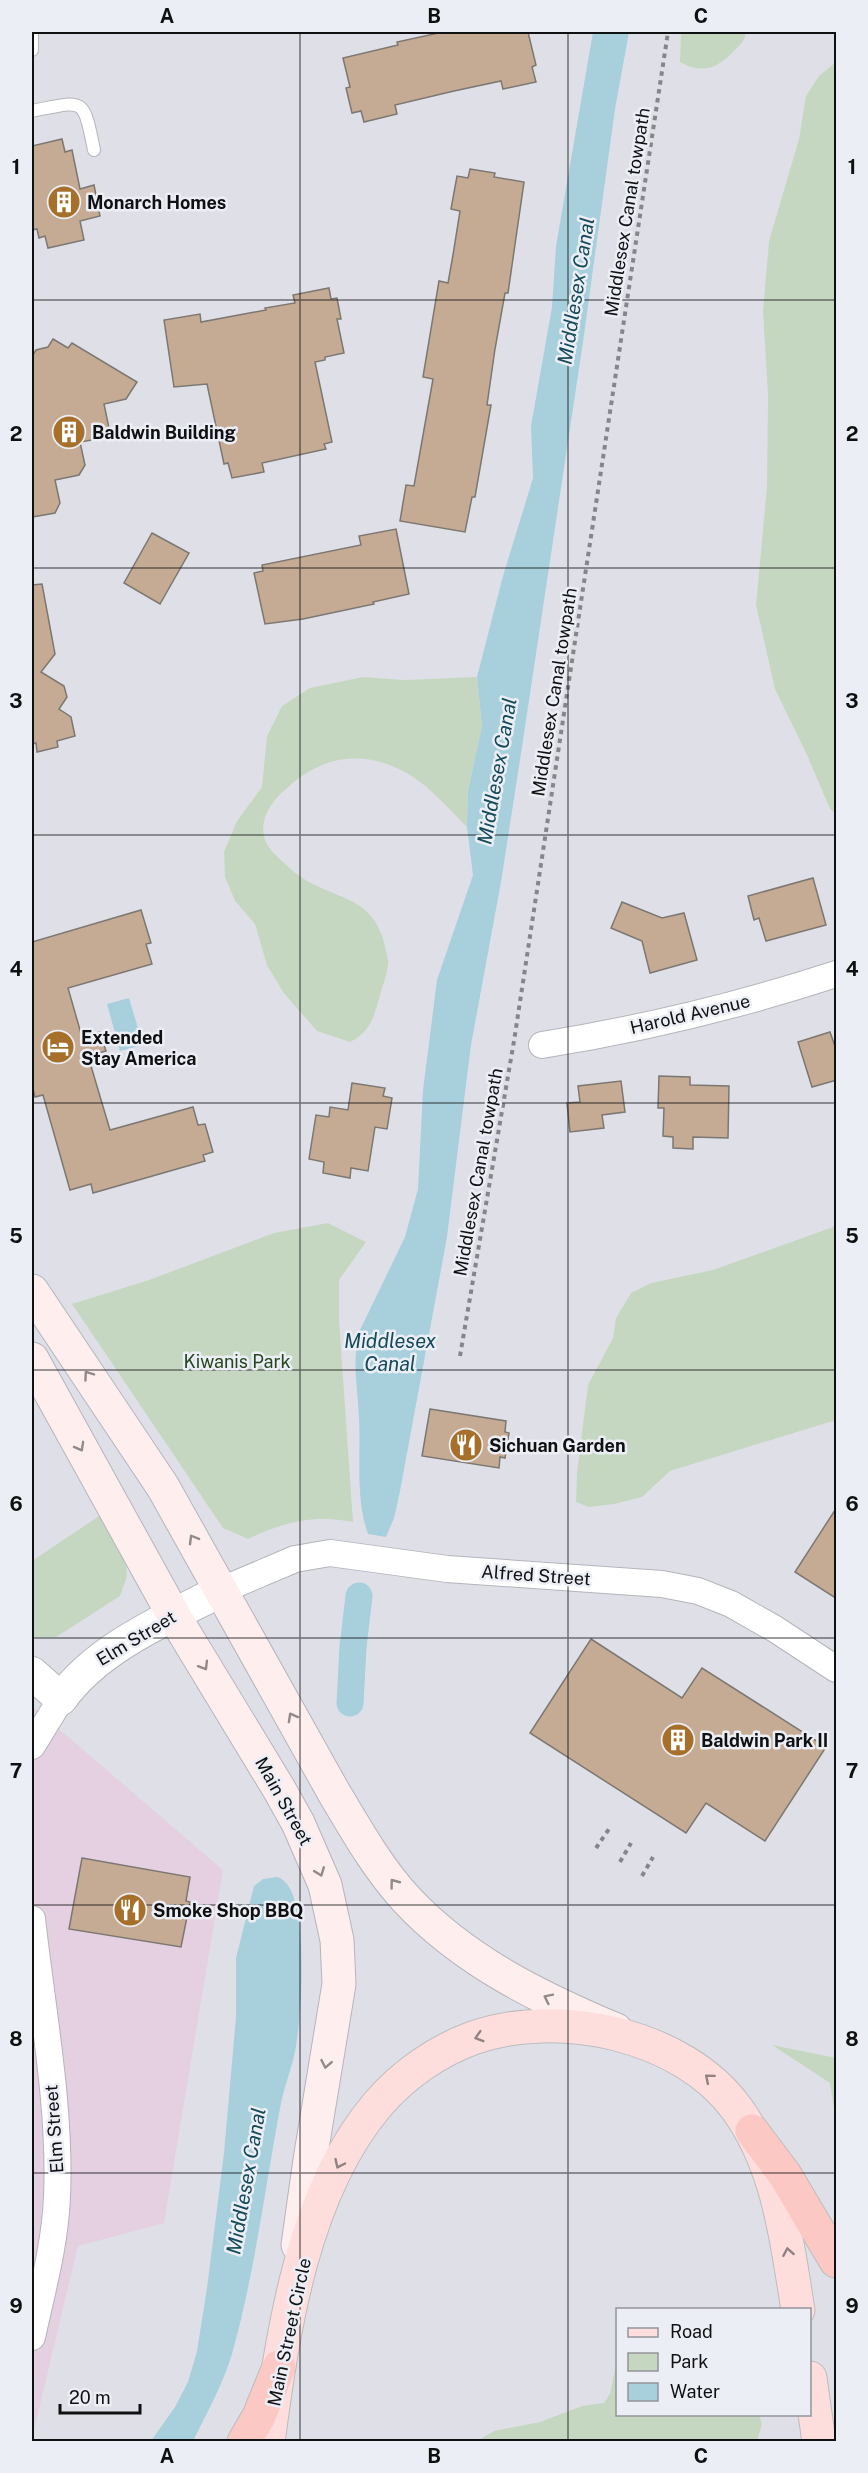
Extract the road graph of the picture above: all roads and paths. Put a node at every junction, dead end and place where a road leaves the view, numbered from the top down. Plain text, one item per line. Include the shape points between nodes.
1 (668, 32) edge
2 (32, 34) edge
3 (32, 50) edge
4 (32, 111) edge
5 (94, 150) dead end
6 (837, 974) edge
7 (542, 1045) dead end
8 (32, 1291) edge
9 (460, 1356) dead end
10 (32, 1359) edge
11 (222, 1590) junction
12 (174, 1616) junction
13 (837, 1669) edge
14 (32, 1673) edge
15 (60, 1699) junction
16 (32, 1746) edge
17 (609, 1830) dead end
18 (631, 1844) dead end
19 (596, 1848) dead end
20 (654, 1857) dead end
21 (620, 1862) dead end
22 (642, 1876) dead end
23 (32, 1919) edge
24 (640, 2040) junction
25 (752, 2132) junction
26 (837, 2261) edge
27 (292, 2295) junction
28 (798, 2308) edge
29 (32, 2337) edge
30 (279, 2367) junction
31 (811, 2385) edge
32 (244, 2442) edge
33 (268, 2442) edge
34 (819, 2442) edge

1 - 9 path, Middlesex Canal towpath via 514,1041
2 - 3 lane
4 - 5 lane via 80,106 86,113
6 - 7 street, Harold Avenue via 708,1011
11 -> 8 main road via 163,1487
10 -> 12 main road, Main Street
11 - 12 street, Elm Street
11 - 13 street, Alfred Street via 295,1559 330,1553 447,1569 662,1584 699,1591 731,1604
24 -> 11 main road via 490,1969 406,1899 333,1791
12 - 15 street, Elm Street via 94,1663
12 -> 27 main road, Main Street via 298,1823 325,1885 337,1940 338,2004 311,2150
14 - 15 street
15 - 16 street, Elm Street
17 - 19 path
18 - 21 path
20 - 22 path
23 - 29 street, Elm Street via 56,2123 58,2180 53,2237
25 -> 24 main road, Main Street Circle via 706,2075
24 -> 27 main road, Main Street Circle via 573,2027 511,2029 460,2043 405,2077 377,2105 341,2159 320,2208
25 - 26 highway via 795,2191
28 -> 25 main road, Main Street Circle via 781,2216
27 - 30 main road, Main Street Circle
30 - 32 highway
30 - 33 main road, Main Street Circle
31 - 34 main road

